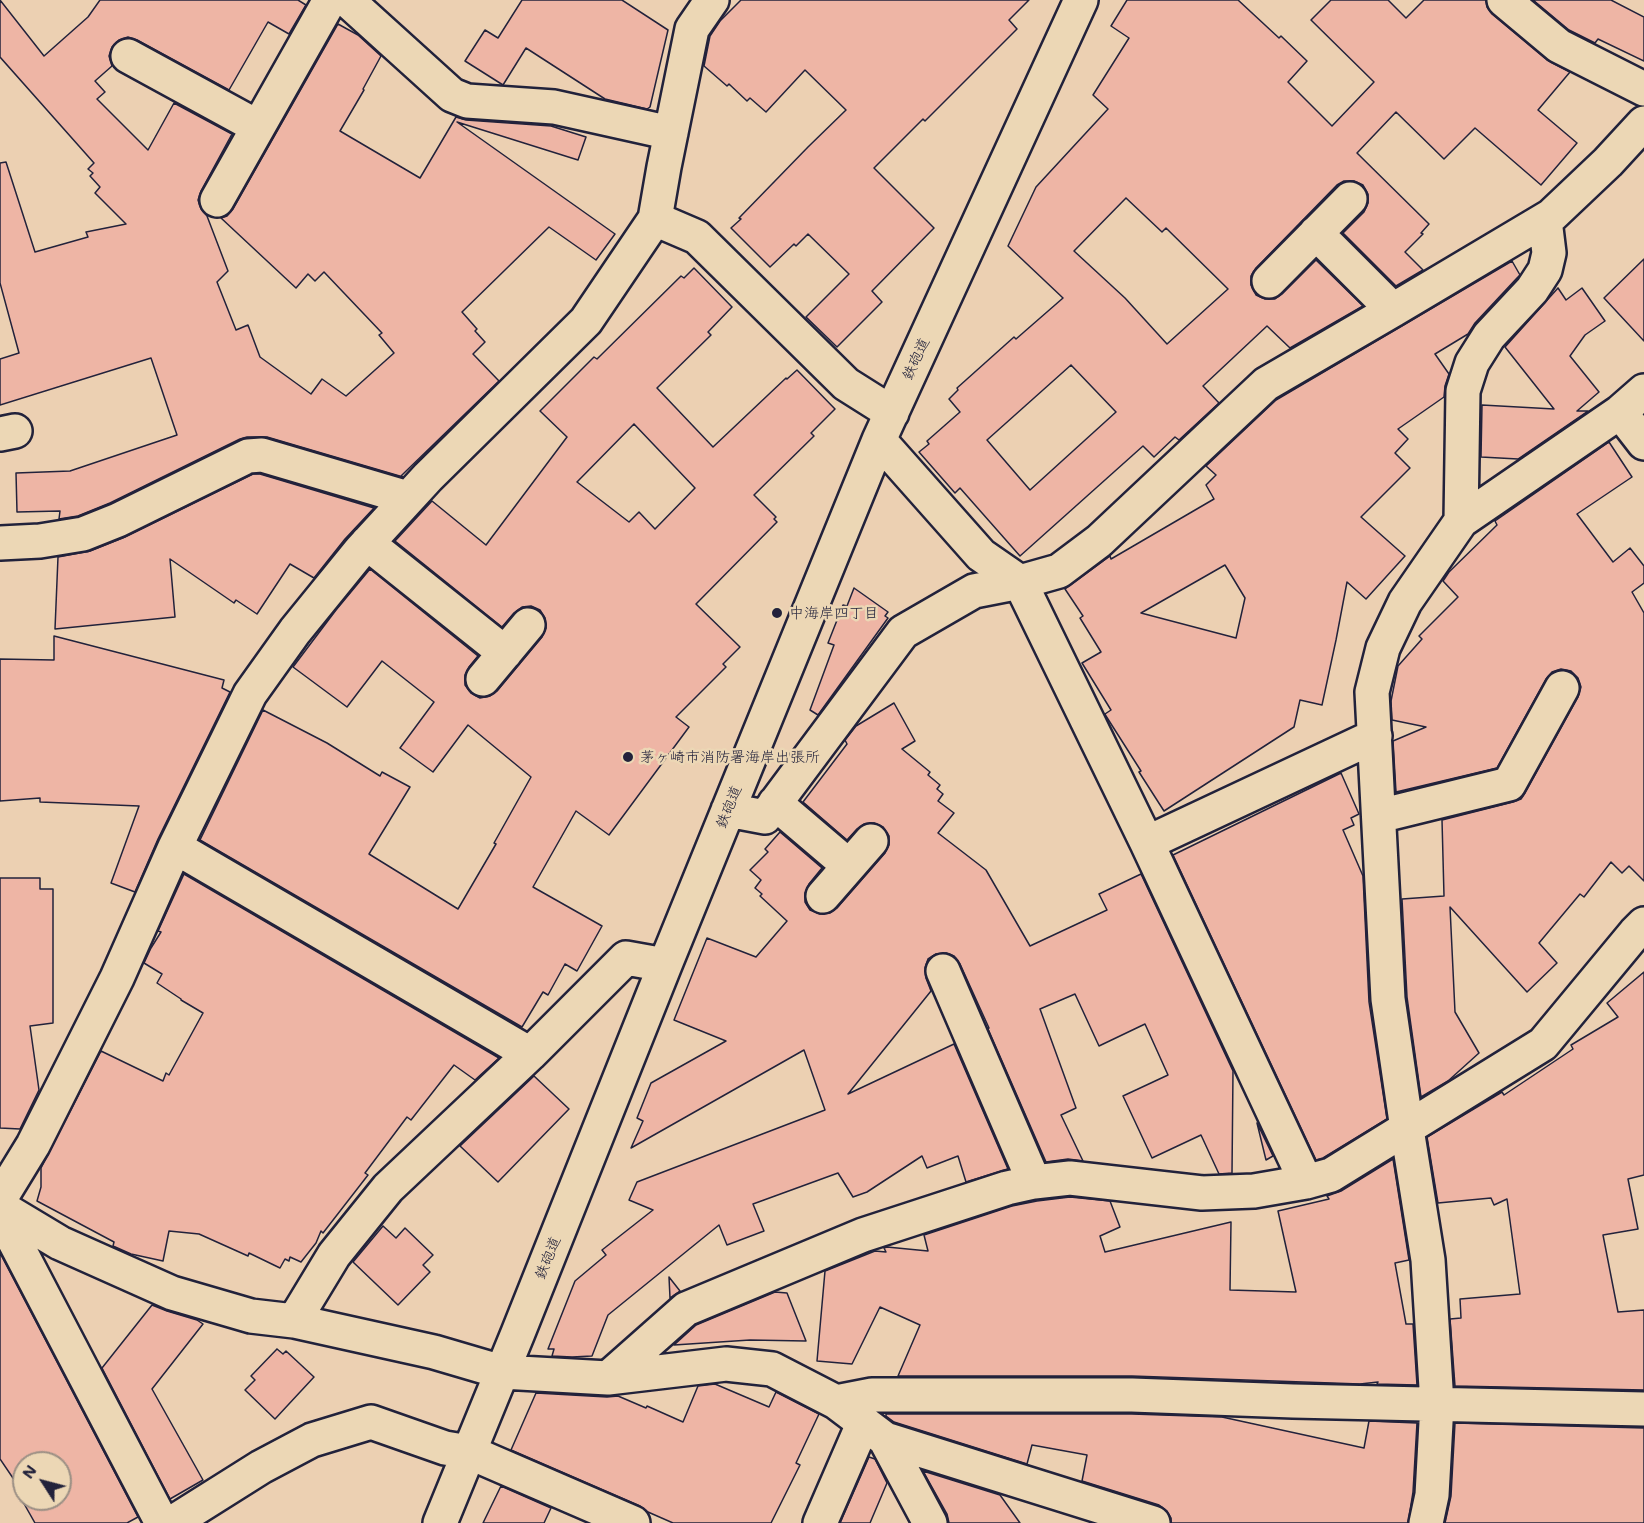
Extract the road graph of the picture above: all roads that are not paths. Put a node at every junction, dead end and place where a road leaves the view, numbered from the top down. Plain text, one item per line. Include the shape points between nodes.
1 (330, 0) edge
2 (347, 0) edge
3 (712, 0) edge
4 (1081, 0) edge
5 (1504, 0) edge
6 (128, 56) dead end
7 (1644, 89) edge
8 (1644, 123) edge
9 (258, 127) junction
10 (672, 134) junction
11 (1350, 199) dead end
12 (217, 200) dead end
13 (655, 219) junction
14 (1545, 220) junction
15 (1316, 233) junction
16 (1269, 281) dead end
17 (1394, 310) junction
18 (1632, 402) edge
19 (885, 427) junction
20 (1644, 443) edge
21 (408, 498) junction
22 (1461, 521) junction
23 (0, 543) edge
24 (367, 543) junction
25 (1020, 582) junction
26 (528, 625) dead end
27 (505, 653) junction
28 (483, 679) dead end
29 (1562, 688) dead end
30 (1375, 736) junction
31 (775, 803) junction
32 (728, 810) junction
33 (1379, 816) junction
34 (871, 841) dead end
35 (1147, 843) junction
36 (175, 847) junction
37 (849, 866) junction
38 (823, 896) dead end
39 (1644, 924) edge
40 (665, 965) junction
41 (943, 970) dead end
42 (530, 1054) junction
43 (1407, 1129) junction
44 (1034, 1182) junction
45 (1306, 1182) junction
46 (0, 1198) edge
47 (0, 1208) edge
48 (0, 1213) edge
49 (294, 1322) junction
50 (502, 1372) junction
51 (608, 1378) junction
52 (836, 1402) junction
53 (1437, 1404) junction
54 (1644, 1409) edge
55 (874, 1432) junction
56 (469, 1452) junction
57 (162, 1523) edge
58 (172, 1523) edge
59 (440, 1523) edge
60 (633, 1523) edge
61 (820, 1523) edge
62 (930, 1523) edge
63 (1153, 1523) edge
64 (1426, 1523) edge

1 - 9 street
2 - 10 street via 452,94 467,101 554,107
3 - 10 street via 692,29
4 - 19 street, 鉄砲道
5 - 7 street via 1559,46
6 - 9 street
8 - 14 street
9 - 12 street
10 - 13 street
11 - 15 street
13 - 19 street via 698,237
13 - 21 street via 586,321
14 - 17 street
14 - 22 street via 1550,253 1545,270 1490,336 1472,363 1463,392
15 - 16 street
15 - 17 street
17 - 25 street via 1266,384 1100,541 1059,571
18 - 20 street
18 - 22 street
19 - 25 street via 981,555
19 - 32 street, 鉄砲道
21 - 23 street via 262,455 248,456 83,534
21 - 24 street
22 - 30 street via 1405,602 1383,648 1372,692
24 - 27 street
24 - 36 street via 295,631 250,694
25 - 31 street via 974,591 903,632
25 - 35 street
26 - 27 street
27 - 28 street
29 - 33 street via 1509,784
30 - 33 street
30 - 35 street
31 - 32 street via 765,817
31 - 37 street
32 - 40 street, 鉄砲道
33 - 43 street via 1388,999
34 - 37 street
35 - 45 street
36 - 42 street
36 - 46 street via 106,999 33,1145
37 - 38 street
39 - 43 street via 1543,1044
40 - 42 street via 626,958
40 - 50 street, 鉄砲道
41 - 44 street
42 - 49 street via 388,1188 334,1255
43 - 45 street via 1331,1175
43 - 53 street via 1428,1260
44 - 45 street via 1070,1178 1202,1193 1254,1191
44 - 51 street via 864,1235 686,1309
47 - 49 street via 60,1243 172,1293 250,1316
48 - 57 street
49 - 50 street via 434,1352
50 - 51 street
50 - 56 street, 鉄砲道
51 - 52 street via 726,1364 772,1370
52 - 53 street via 872,1395 1132,1395
52 - 55 street
53 - 54 street
53 - 64 street via 1432,1495
55 - 61 street
55 - 62 street
55 - 63 street
56 - 58 street via 445,1448 371,1422 312,1440
56 - 59 street, 鉄砲道
56 - 60 street

